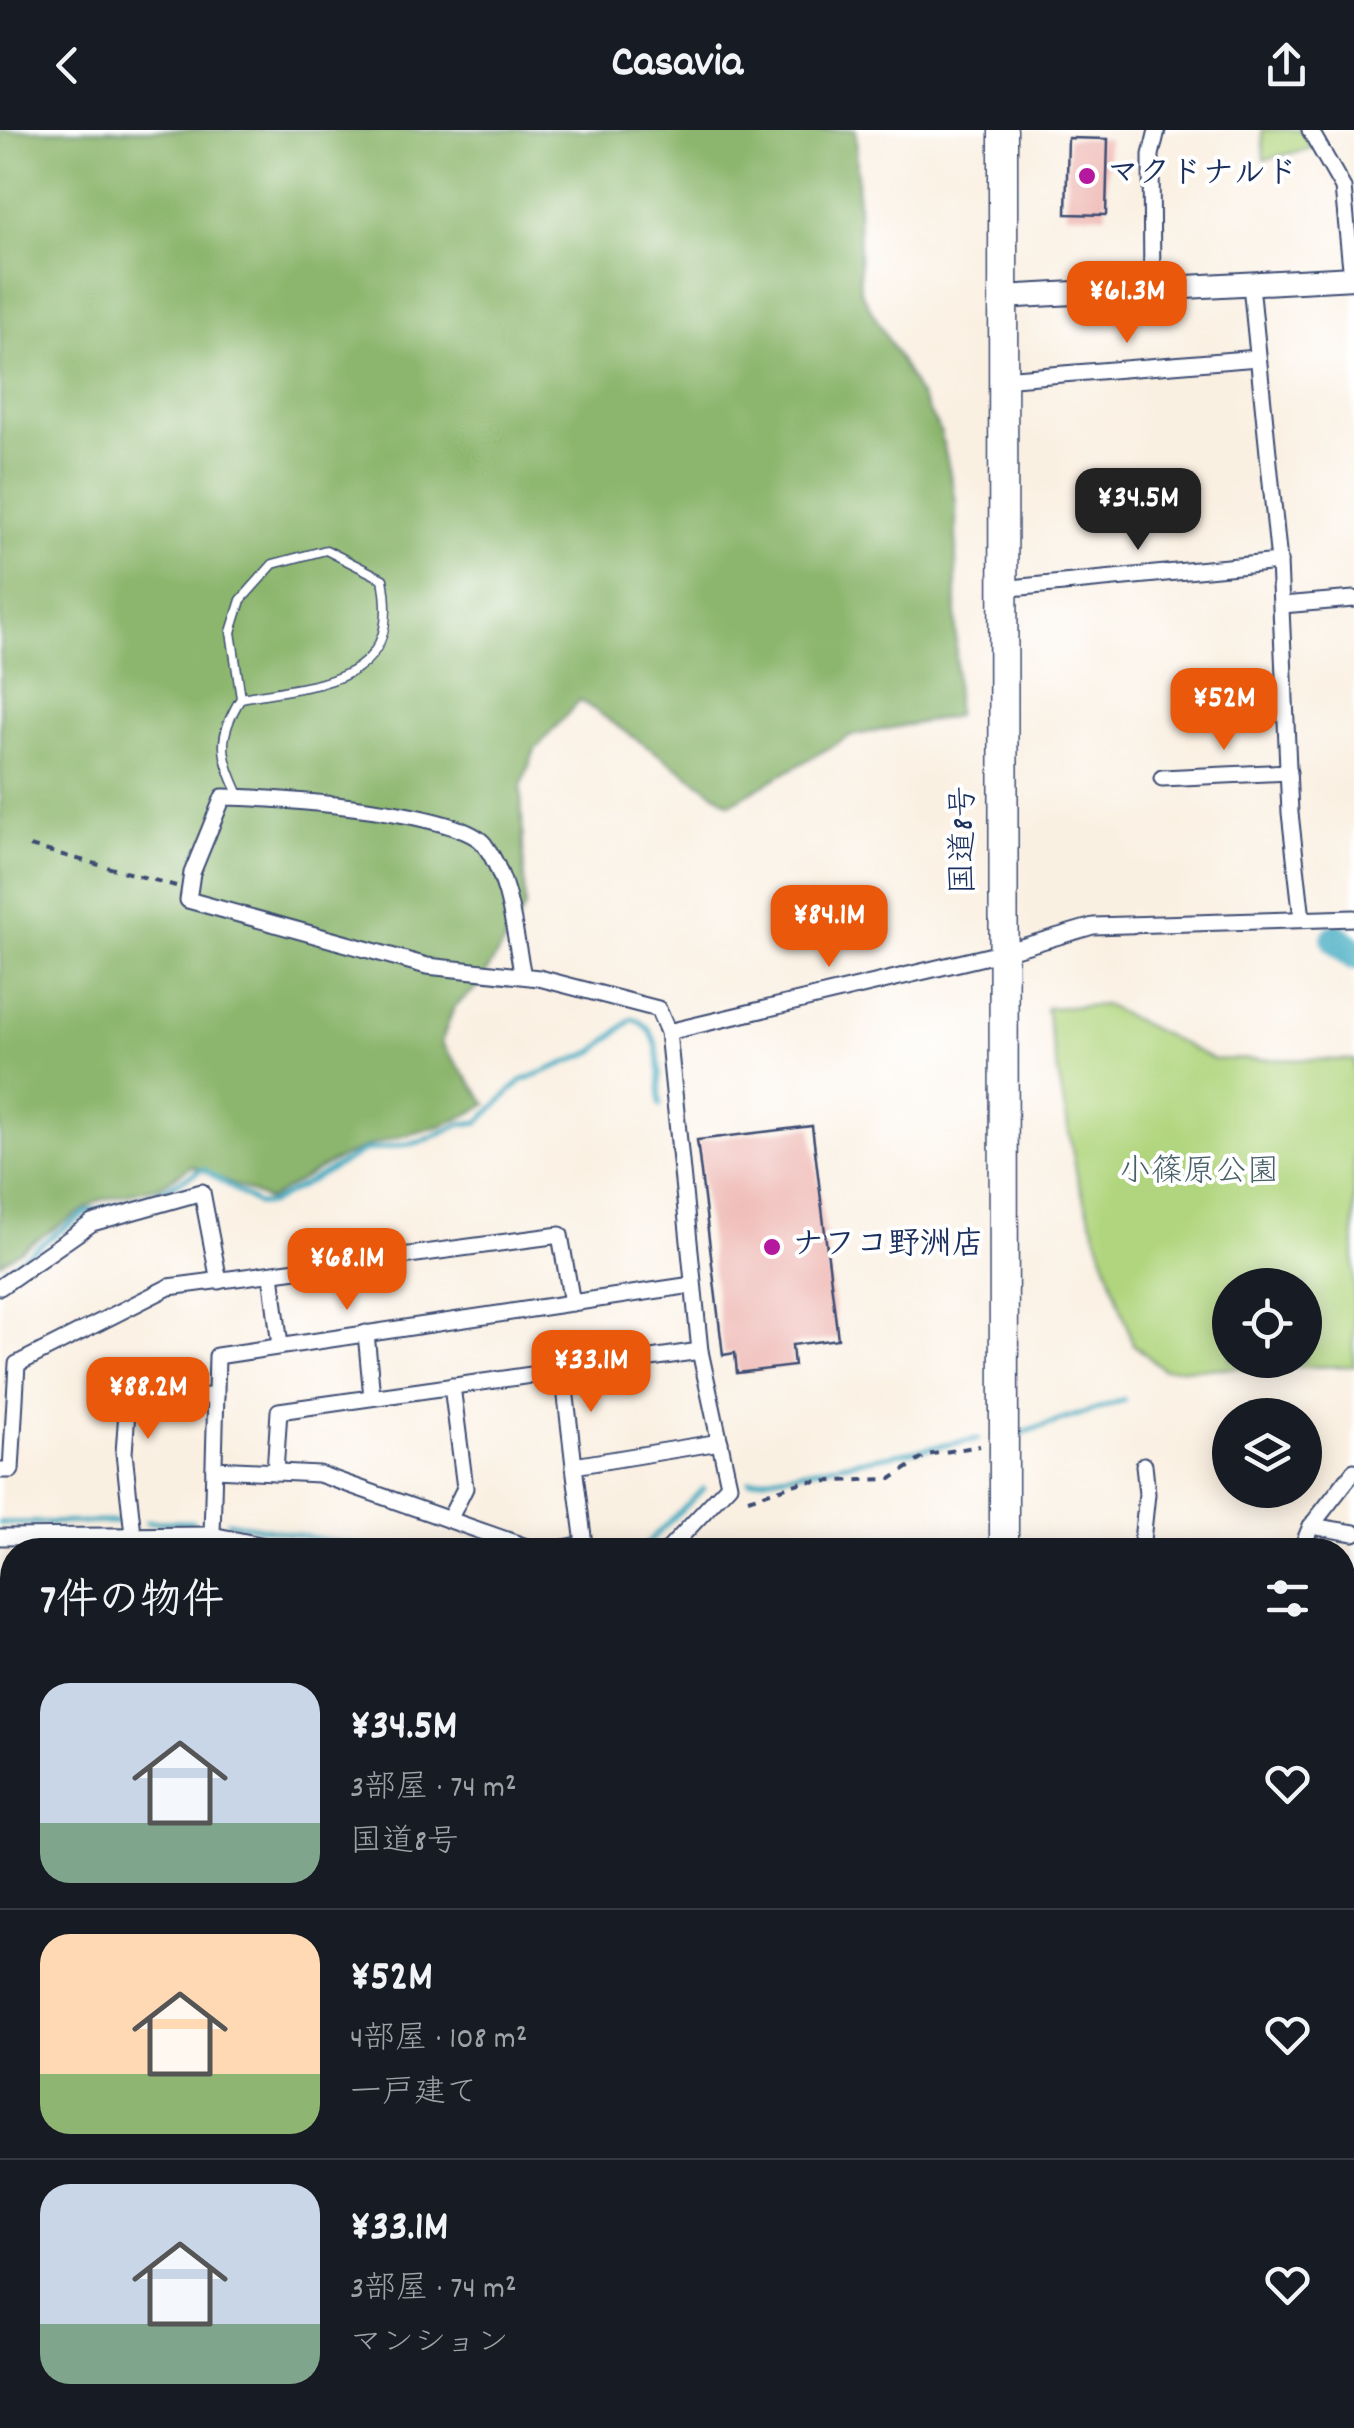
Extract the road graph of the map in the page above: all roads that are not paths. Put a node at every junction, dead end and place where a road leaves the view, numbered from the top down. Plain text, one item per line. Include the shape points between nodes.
1 (1002, 130) edge
2 (1157, 130) edge
3 (1310, 130) edge
4 (1353, 278) edge
5 (1251, 285) junction
6 (1152, 290) junction
7 (1002, 297) junction
8 (1258, 358) junction
9 (1000, 379) junction
10 (1279, 562) junction
11 (1001, 589) junction
12 (1354, 598) edge
13 (1282, 606) junction
14 (241, 698) junction
15 (1288, 772) junction
16 (1162, 778) dead end
17 (240, 797) junction
18 (1354, 918) edge
19 (1302, 919) junction
20 (1001, 953) junction
21 (523, 976) junction
22 (668, 1032) junction
23 (270, 1274) junction
24 (218, 1281) junction
25 (692, 1285) junction
26 (0, 1287) edge
27 (572, 1303) junction
28 (366, 1333) junction
29 (280, 1346) junction
30 (700, 1351) junction
31 (563, 1370) junction
32 (452, 1386) junction
33 (216, 1396) junction
34 (372, 1398) junction
35 (720, 1442) junction
36 (1144, 1465) dead end
37 (574, 1466) junction
38 (214, 1469) junction
39 (0, 1470) edge
40 (1354, 1471) edge
41 (276, 1472) junction
42 (449, 1520) junction
43 (1310, 1526) junction
44 (133, 1534) junction
45 (1354, 1534) edge
46 (212, 1535) junction
47 (62, 1538) edge
48 (226, 1538) edge
49 (501, 1538) edge
50 (583, 1538) edge
51 (679, 1538) edge
52 (1004, 1538) edge
53 (1143, 1538) edge
54 (1306, 1538) edge

1 - 7 highway, 国道8号
2 - 6 street
3 - 4 street via 1342,188
4 - 5 main road
5 - 6 main road
5 - 8 street
6 - 7 main road
7 - 9 highway, 国道8号
8 - 9 street
8 - 10 street
9 - 11 highway, 国道8号
10 - 11 street
10 - 13 street
11 - 20 highway, 国道8号
12 - 13 street
13 - 15 street
14 - 14 lane via 342,680 375,654 390,613 383,578 326,550 273,564 241,600 232,632
14 - 17 lane via 224,728 224,762
15 - 16 street
15 - 19 street
17 - 21 street via 438,819 482,840 500,870
17 - 21 street via 223,797 188,900 427,966
18 - 19 street
19 - 20 street via 1093,926
20 - 22 street
20 - 52 highway, 国道8号
21 - 22 street via 658,1009
22 - 25 street
23 - 24 street
23 - 27 street via 560,1236
23 - 29 street
24 - 26 street via 202,1192 92,1223
24 - 39 street via 169,1288 17,1364 10,1470
25 - 27 street
25 - 30 street
27 - 28 street
28 - 29 street
28 - 34 street
29 - 33 street via 217,1356
30 - 31 street
30 - 35 street
31 - 32 street
31 - 37 street
32 - 34 street
32 - 42 street via 465,1488
33 - 38 street
33 - 44 street via 128,1397 124,1453
34 - 41 street via 279,1410
35 - 37 street
35 - 51 street via 729,1486
36 - 53 street
37 - 50 street
38 - 41 street
38 - 46 street
40 - 43 street
41 - 42 street via 319,1474
42 - 49 street
43 - 45 street
43 - 54 street
44 - 46 street
44 - 47 street
46 - 48 street

